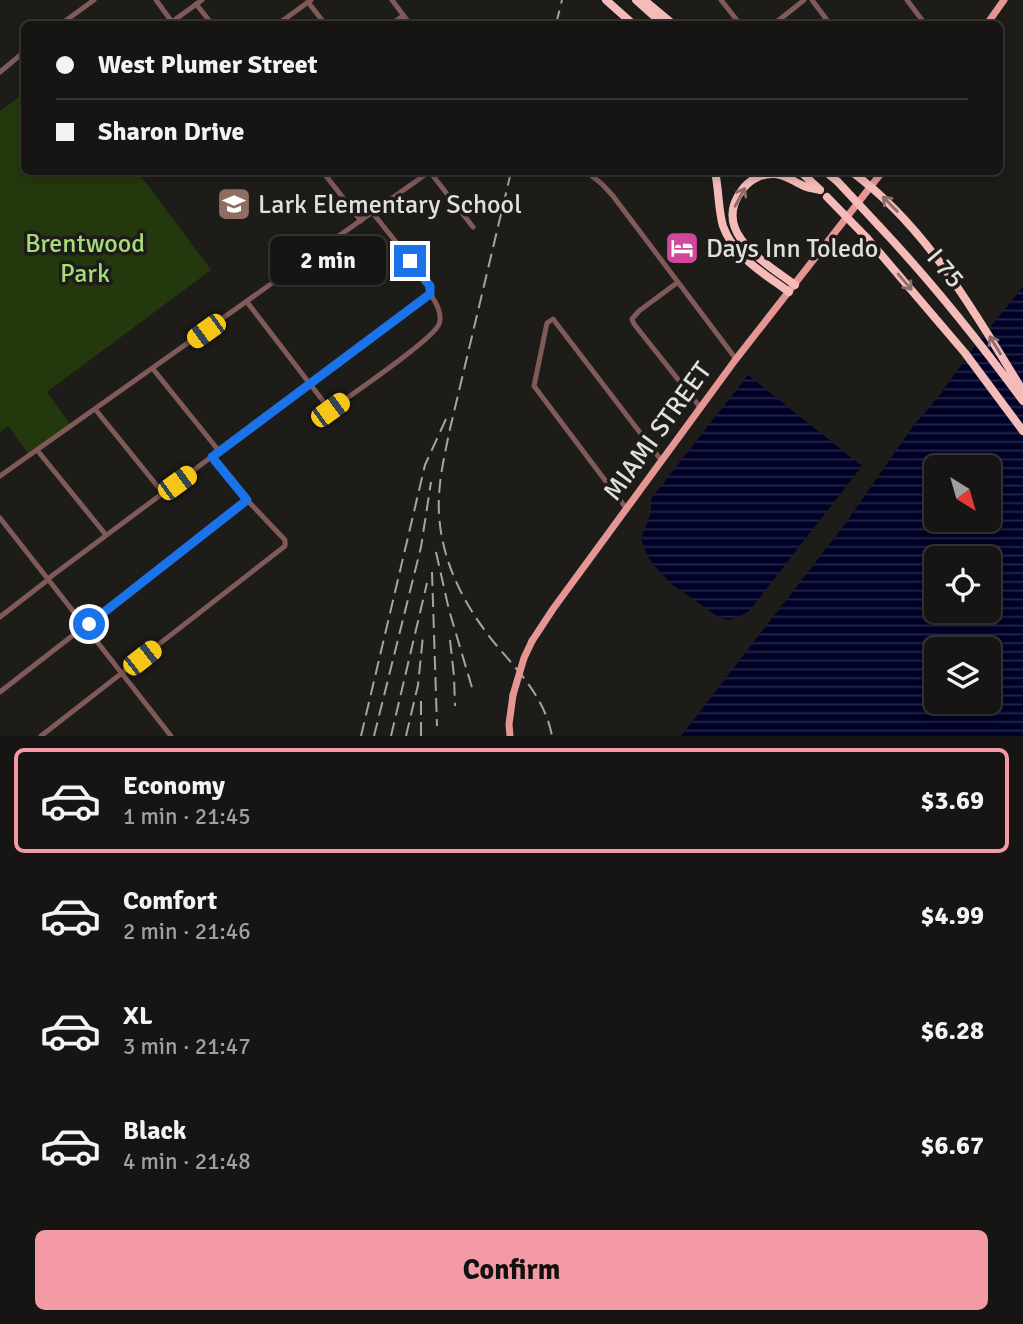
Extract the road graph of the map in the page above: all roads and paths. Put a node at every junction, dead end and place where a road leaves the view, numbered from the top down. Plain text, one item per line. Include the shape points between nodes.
1 (94, 0) edge
2 (156, 0) edge
3 (391, 0) edge
4 (606, 0) edge
5 (636, 0) edge
6 (644, 0) edge
7 (721, 0) edge
8 (804, 0) edge
9 (812, 0) edge
10 (907, 0) edge
11 (1004, 0) edge
12 (308, 1) edge
13 (199, 2) edge
14 (403, 16) junction
15 (65, 21) edge
16 (170, 21) edge
17 (174, 21) edge
18 (210, 21) edge
19 (282, 21) edge
20 (323, 21) edge
21 (396, 21) edge
22 (407, 21) edge
23 (628, 21) edge
24 (660, 21) edge
25 (669, 21) edge
26 (738, 21) edge
27 (778, 21) edge
28 (829, 21) edge
29 (923, 21) edge
30 (989, 21) edge
31 (21, 54) edge
32 (0, 72) edge
33 (325, 175) edge
34 (426, 175) edge
35 (432, 175) edge
36 (591, 175) edge
37 (715, 175) edge
38 (768, 175) edge
39 (780, 175) edge
40 (804, 175) edge
41 (830, 175) edge
42 (856, 175) edge
43 (879, 175) edge
44 (871, 185) junction
45 (820, 190) junction
46 (372, 212) junction
47 (361, 220) junction
48 (473, 228) dead end
49 (678, 282) junction
50 (795, 285) junction
51 (789, 292) junction
52 (430, 293) junction
53 (247, 302) junction
54 (736, 359) junction
55 (153, 369) junction
56 (310, 384) junction
57 (1023, 391) edge
58 (1023, 401) edge
59 (701, 407) junction
60 (95, 410) junction
61 (1023, 431) edge
62 (37, 450) junction
63 (219, 451) junction
64 (212, 457) junction
65 (661, 460) junction
66 (0, 476) edge
67 (163, 493) junction
68 (247, 500) junction
69 (626, 508) junction
70 (0, 518) edge
71 (106, 535) junction
72 (49, 578) junction
73 (0, 617) edge
74 (86, 626) junction
75 (122, 673) junction
76 (0, 692) edge
77 (41, 736) edge
78 (171, 736) edge
79 (510, 736) edge

1 - 15 street
2 - 16 street
3 - 14 street
4 - 23 highway
5 - 24 highway
6 - 25 highway
7 - 26 street
8 - 27 street
9 - 28 street
10 - 29 street
11 - 30 main road
12 - 19 street
12 - 20 street
13 - 17 street
13 - 18 street
14 - 21 street
14 - 22 street
31 - 32 street
33 - 47 street
34 - 46 street
35 - 48 street
36 - 49 street via 606,188
37 - 51 highway via 724,227 732,245
50 -> 38 highway via 741,242 733,226 741,191
39 -> 45 highway
40 - 45 highway, I 75
41 - 58 highway, I 75 / I 75, bridge via 915,263
42 - 44 highway
43 - 44 main road, MIAMI STREET
44 - 50 main road, MIAMI STREET
57 -> 44 highway via 926,244
45 -> 61 highway, I 75, bridge via 942,325
46 - 47 street
46 - 52 street via 428,282
47 - 53 street
49 - 54 street
49 - 59 street via 632,319
50 - 51 main road, MIAMI STREET
51 - 54 main road, MIAMI STREET
52 - 56 street
52 - 56 street via 439,323 418,346 330,410
53 - 55 street
53 - 56 street
54 - 59 main road, MIAMI STREET
55 - 60 street
55 - 63 street
56 - 63 street
59 - 65 main road, MIAMI STREET
60 - 62 street
60 - 67 street
62 - 66 street
62 - 71 street
63 - 64 street
64 - 67 street
64 - 68 street
65 - 69 main road, MIAMI STREET
65 - 69 street via 553,319 547,323 534,387
67 - 71 street
68 - 74 street
68 - 75 street via 285,540 284,548
69 - 79 main road, MIAMI STREET, bridge via 532,641 513,695
70 - 72 street
71 - 72 street
72 - 73 street
72 - 74 street
74 - 75 street
74 - 76 street
75 - 77 street
75 - 78 street

